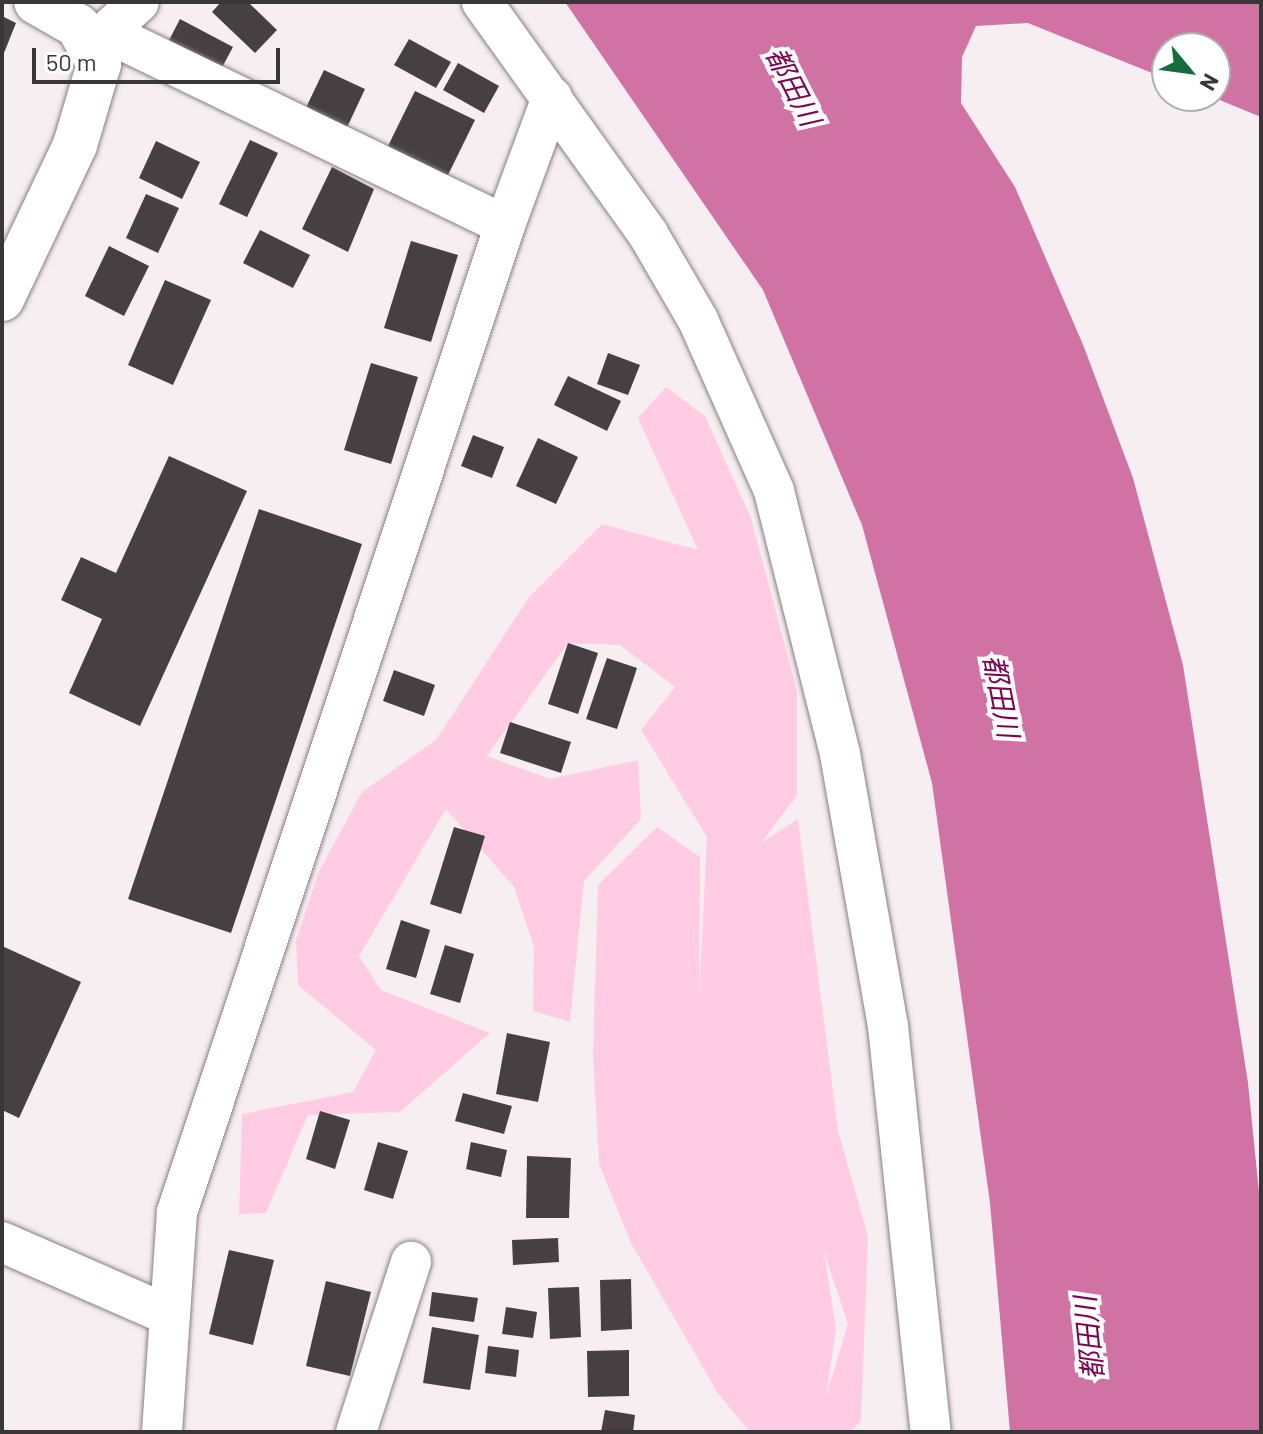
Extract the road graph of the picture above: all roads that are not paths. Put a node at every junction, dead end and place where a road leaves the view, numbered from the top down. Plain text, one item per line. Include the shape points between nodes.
1 (36, 2) edge
2 (139, 2) edge
3 (482, 2) edge
4 (93, 44) junction
5 (552, 97) junction
6 (505, 225) junction
7 (2, 299) edge
8 (2, 1242) edge
9 (411, 1262) dead end
10 (168, 1315) junction
11 (162, 1432) edge
12 (356, 1432) edge
13 (931, 1432) edge

1 - 4 street via 78,26
2 - 4 street
3 - 5 street
4 - 6 street via 114,36
4 - 7 street via 99,64 95,96
5 - 6 street
5 - 13 street via 698,320 774,491 840,754 888,1026
6 - 10 street via 213,1094 177,1212
8 - 10 street
9 - 12 street
10 - 11 street

